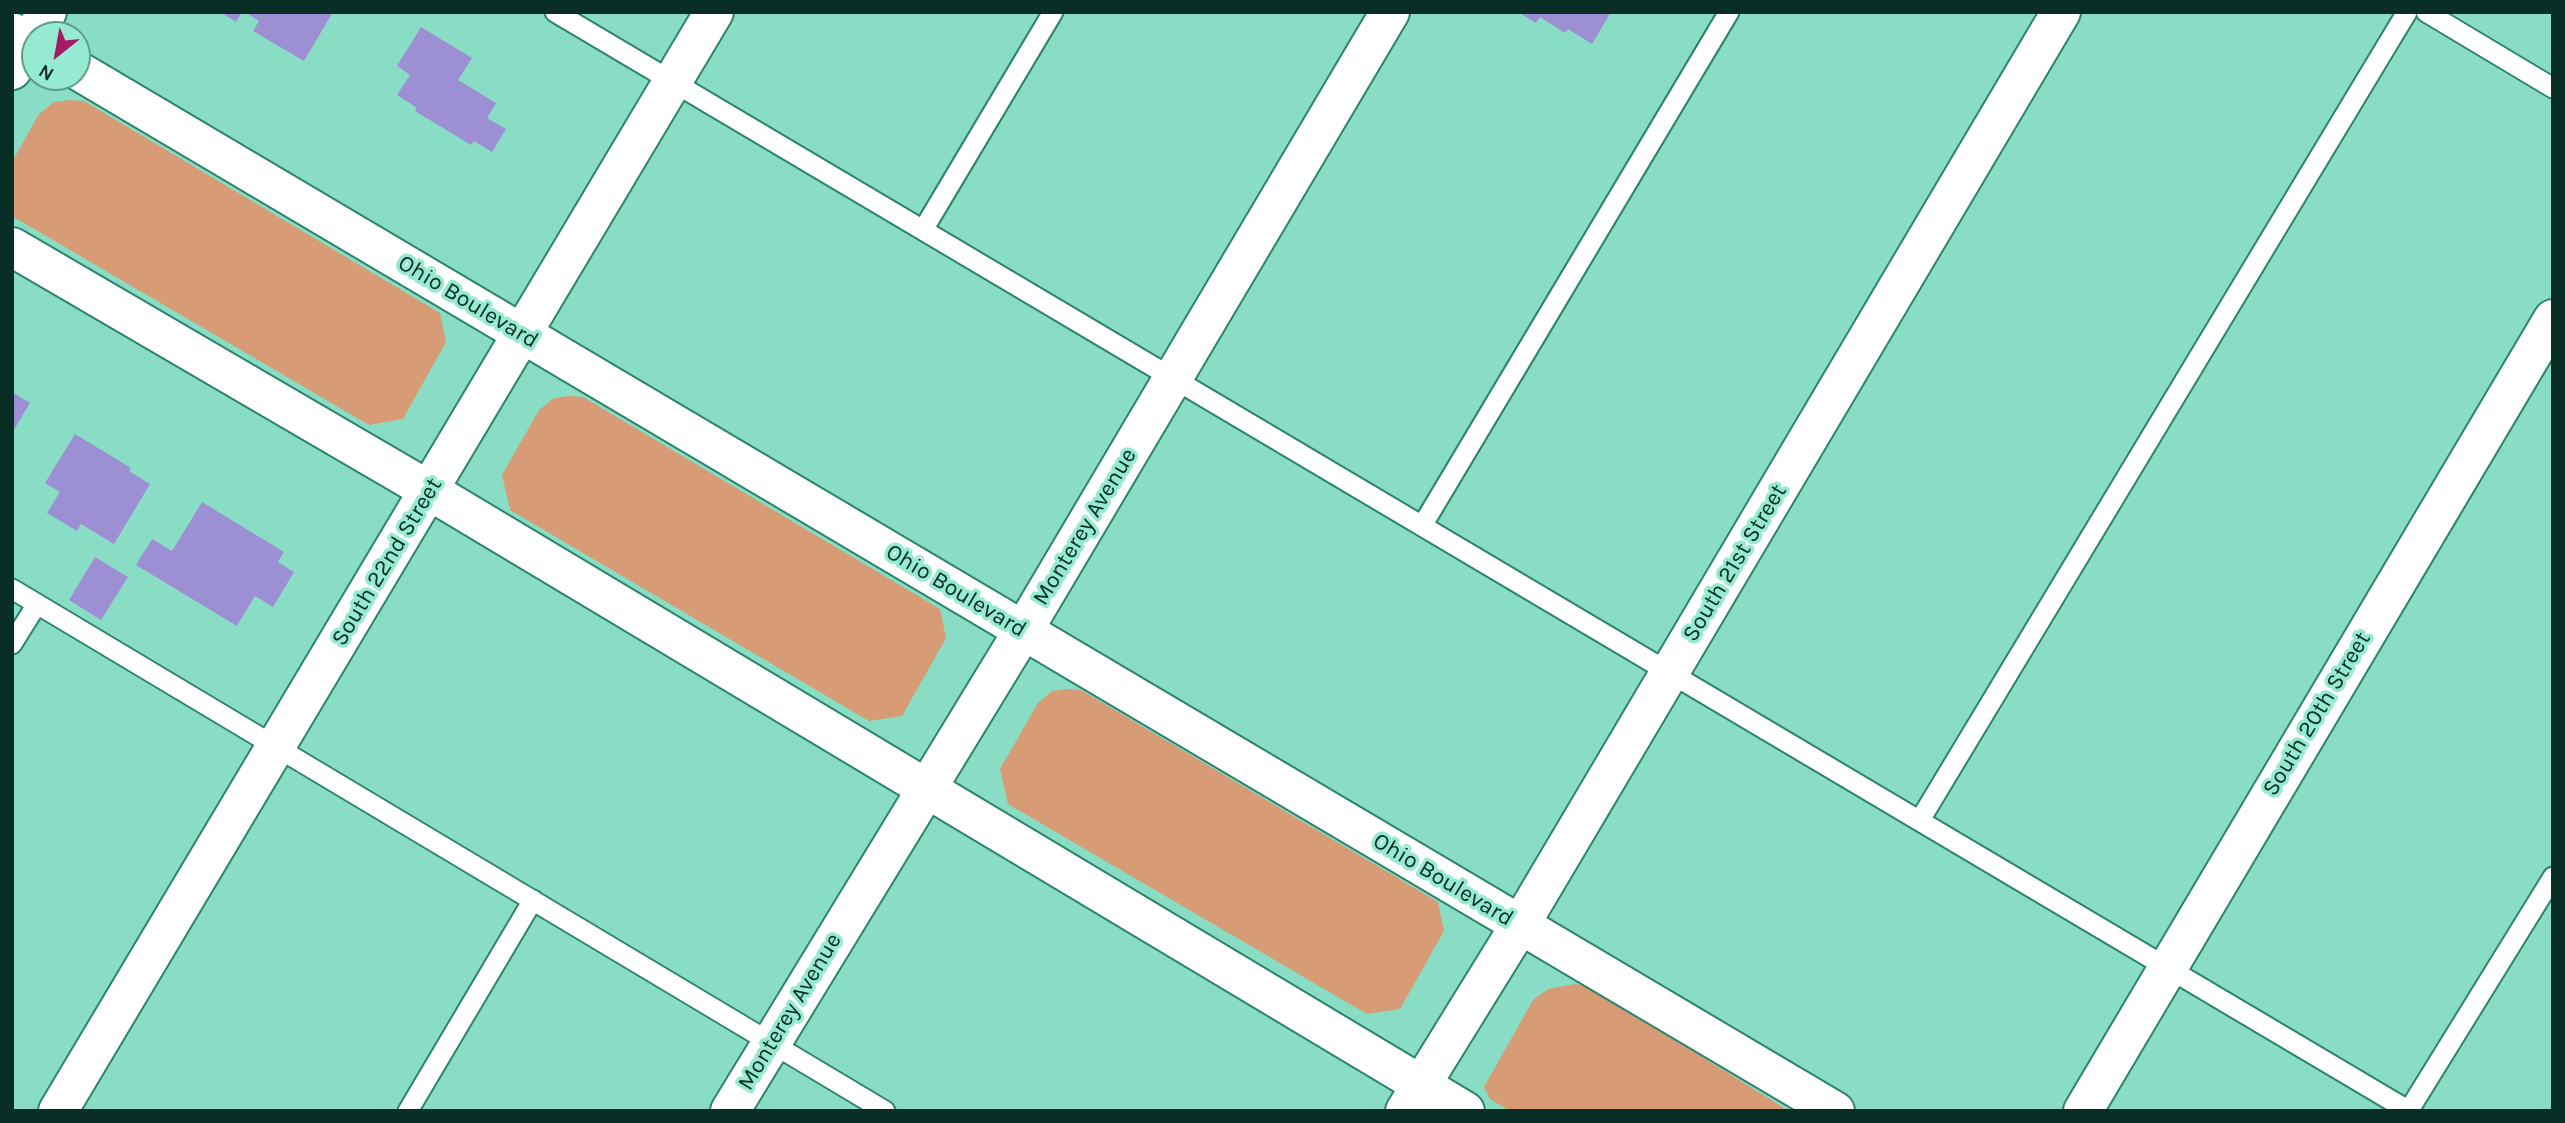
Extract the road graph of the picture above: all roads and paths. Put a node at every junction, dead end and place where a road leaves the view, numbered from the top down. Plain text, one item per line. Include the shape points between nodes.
1 (555, 12) edge
2 (714, 12) edge
3 (1053, 12) edge
4 (1390, 12) edge
5 (1730, 12) edge
6 (2061, 12) edge
7 (2407, 12) edge
8 (2427, 12) edge
9 (91, 78) edge
10 (673, 82) junction
11 (2553, 88) edge
12 (923, 230) junction
13 (12, 247) edge
14 (2553, 319) edge
15 (524, 335) junction
16 (1173, 378) junction
17 (430, 491) junction
18 (1422, 526) junction
19 (12, 589) edge
20 (37, 604) junction
21 (1023, 631) junction
22 (12, 644) edge
23 (1670, 673) junction
24 (277, 746) junction
25 (926, 789) junction
26 (1920, 820) junction
27 (2553, 877) edge
28 (533, 900) junction
29 (1520, 925) junction
30 (2167, 967) junction
31 (771, 1043) junction
32 (1413, 1098) edge
33 (58, 1111) edge
34 (408, 1111) edge
35 (730, 1111) edge
36 (885, 1111) edge
37 (1465, 1111) edge
38 (1835, 1111) edge
39 (2083, 1111) edge
40 (2409, 1111) edge

1 - 10 lane
2 - 10 street, South 22nd Street
3 - 12 lane
4 - 16 street, Monterey Avenue
5 - 18 lane
6 - 23 street, South 21st Street
7 - 26 lane
8 - 11 lane
9 - 15 street, Ohio Boulevard
10 - 12 lane
10 - 15 street, South 22nd Street
12 - 16 lane
13 - 17 street
14 - 30 street, South 20th Street
15 - 17 street, South 22nd Street
15 - 21 street, Ohio Boulevard
16 - 18 lane
16 - 21 street, Monterey Avenue
17 - 24 street, South 22nd Street
17 - 25 street
18 - 23 lane
19 - 20 lane
20 - 22 lane
20 - 24 lane
21 - 25 street, Monterey Avenue
21 - 29 street, Ohio Boulevard
23 - 26 lane
23 - 29 street, South 21st Street
24 - 28 lane
24 - 33 street, South 22nd Street
25 - 31 street, Monterey Avenue
25 - 32 street
26 - 30 lane
27 - 40 lane
28 - 31 lane
28 - 34 lane
29 - 32 street, South 21st Street
29 - 38 street, Ohio Boulevard
30 - 39 street, South 20th Street
30 - 40 lane
31 - 35 street, Monterey Avenue
31 - 36 lane
32 - 37 street

